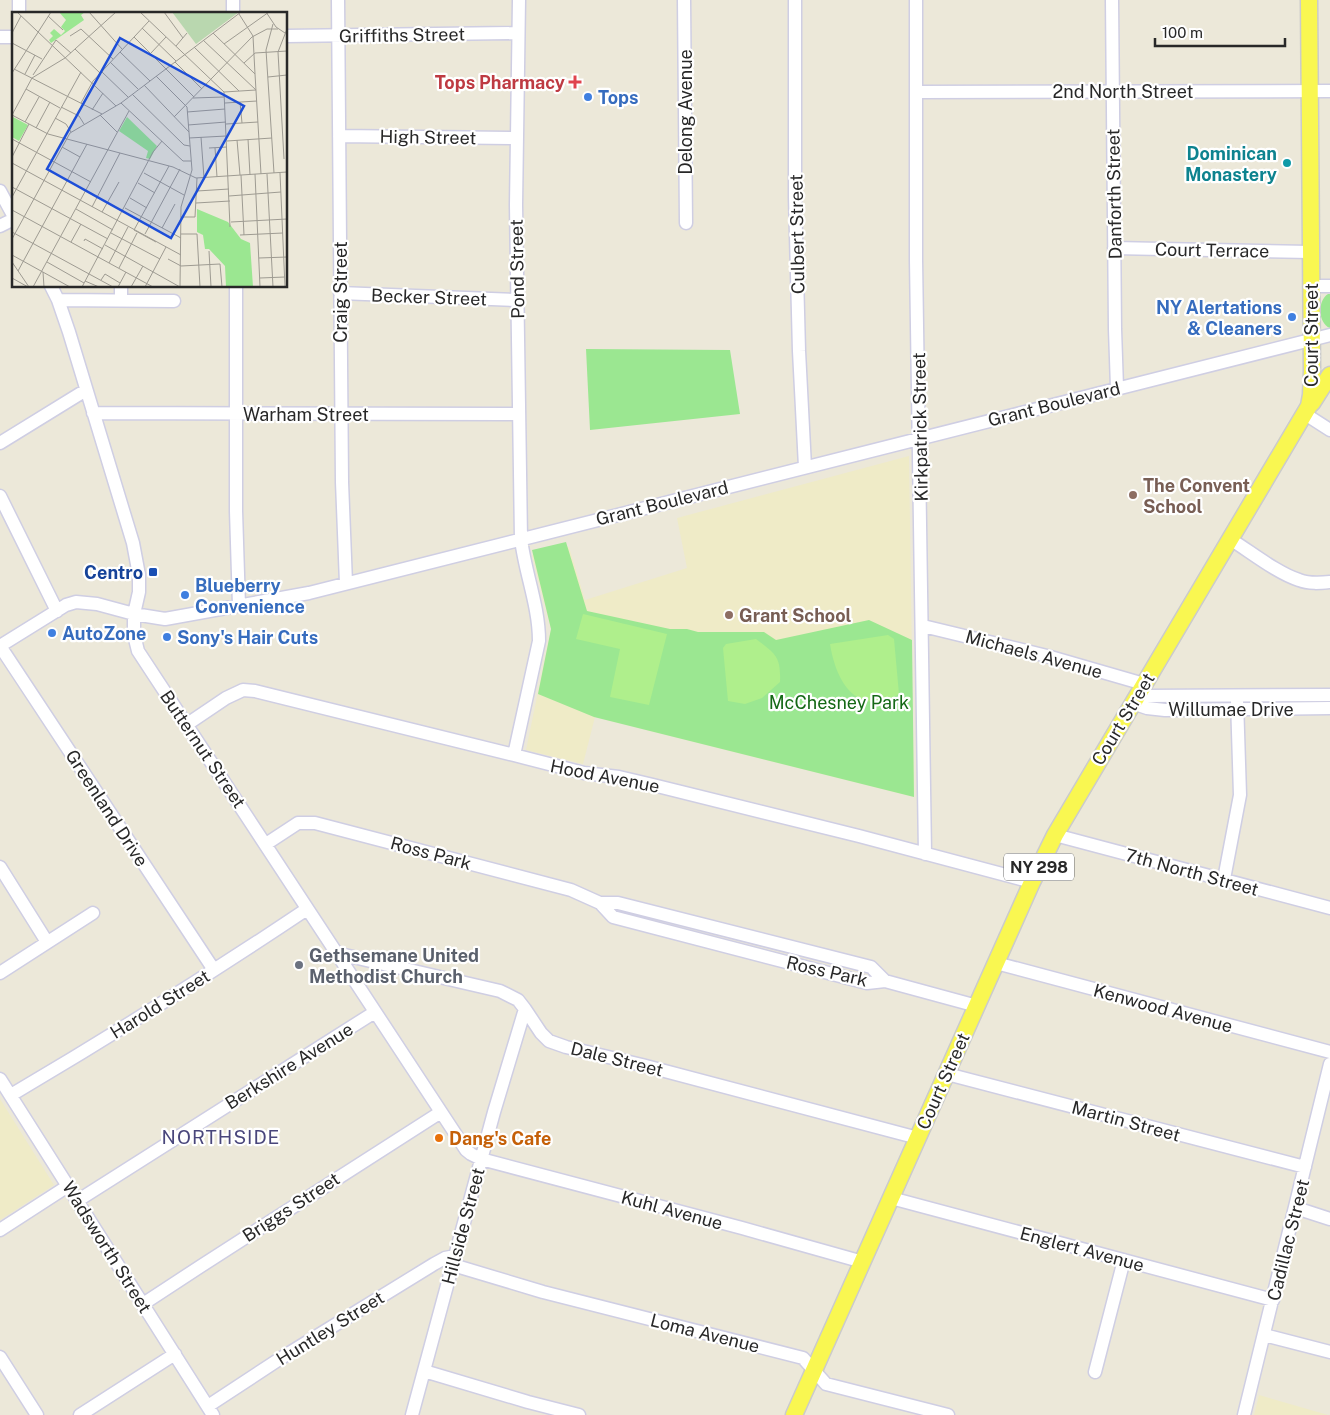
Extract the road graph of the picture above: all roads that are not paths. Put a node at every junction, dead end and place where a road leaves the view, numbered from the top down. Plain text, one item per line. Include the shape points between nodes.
1 (338, 0) edge
2 (519, 0) edge
3 (684, 0) edge
4 (795, 0) edge
5 (916, 0) edge
6 (1112, 0) edge
7 (1309, 0) edge
8 (518, 33) junction
9 (288, 36) edge
10 (338, 36) junction
11 (1112, 91) junction
12 (1309, 91) junction
13 (1330, 91) edge
14 (917, 92) junction
15 (339, 136) junction
16 (517, 138) junction
17 (0, 191) edge
18 (12, 214) edge
19 (12, 219) edge
20 (686, 223) dead end
21 (0, 226) edge
22 (1114, 248) junction
23 (1310, 252) junction
24 (1310, 286) junction
25 (1330, 286) edge
26 (51, 288) edge
27 (121, 288) edge
28 (236, 288) edge
29 (340, 293) junction
30 (58, 300) junction
31 (121, 300) junction
32 (174, 300) dead end
33 (517, 300) junction
34 (1330, 335) edge
35 (1311, 340) junction
36 (1330, 375) edge
37 (1118, 388) junction
38 (86, 390) junction
39 (1307, 410) junction
40 (93, 413) junction
41 (236, 414) junction
42 (341, 414) junction
43 (519, 414) junction
44 (1330, 430) edge
45 (920, 438) junction
46 (0, 443) edge
47 (804, 467) junction
48 (1, 502) edge
49 (521, 539) junction
50 (1230, 539) junction
51 (1330, 582) edge
52 (346, 584) junction
53 (239, 606) junction
54 (57, 611) junction
55 (134, 614) junction
56 (923, 626) junction
57 (0, 646) edge
58 (1138, 694) junction
59 (1330, 695) edge
60 (1237, 701) junction
61 (1330, 708) edge
62 (186, 725) junction
63 (514, 755) junction
64 (1055, 835) junction
65 (266, 844) junction
66 (926, 854) junction
67 (0, 867) edge
68 (1224, 879) junction
69 (1032, 882) junction
70 (1330, 908) edge
71 (308, 909) junction
72 (93, 913) dead end
73 (47, 942) junction
74 (336, 953) junction
75 (996, 963) junction
76 (214, 970) junction
77 (0, 973) edge
78 (977, 1006) junction
79 (525, 1009) junction
80 (375, 1012) junction
81 (1330, 1052) edge
82 (1330, 1064) edge
83 (946, 1074) junction
84 (0, 1079) edge
85 (11, 1095) junction
86 (440, 1112) junction
87 (918, 1138) junction
88 (482, 1159) junction
89 (1305, 1167) junction
90 (68, 1186) junction
91 (891, 1198) junction
92 (77, 1200) junction
93 (1296, 1208) junction
94 (1330, 1219) edge
95 (0, 1230) edge
96 (1124, 1260) junction
97 (454, 1261) junction
98 (863, 1262) junction
99 (1273, 1300) junction
100 (143, 1304) junction
101 (1264, 1335) junction
102 (1330, 1352) edge
103 (175, 1354) junction
104 (0, 1357) edge
105 (814, 1370) junction
106 (424, 1371) junction
107 (1095, 1372) dead end
108 (210, 1411) edge
109 (37, 1415) edge
110 (80, 1415) edge
111 (412, 1415) edge
112 (579, 1415) edge
113 (794, 1415) edge
114 (948, 1415) edge
115 (1244, 1415) edge

1 - 10 street, Craig Street
2 - 8 street, Pond Street
3 - 20 street, Delong Avenue
4 - 47 street, Culbert Street via 796,207
5 - 14 street, Kirkpatrick Street
6 - 11 street, Danforth Street
7 - 12 main road, Court Street / NY 298
8 - 10 street, Griffiths Street
8 - 16 street, Pond Street
9 - 10 street, Griffiths Street
10 - 15 street, Craig Street
11 - 12 street, 2nd North Street
11 - 14 street, 2nd North Street
11 - 22 street, Danforth Street
12 - 13 street, 2nd North Street
12 - 23 main road, Court Street / NY 298
14 - 45 street, Kirkpatrick Street
15 - 16 street, High Street
15 - 29 street, Craig Street
16 - 33 street, Pond Street
17 - 18 street
19 - 21 street
22 - 23 street, Court Terrace
22 - 37 street, Danforth Street
23 - 24 main road, Court Street / NY 298
24 - 25 street
24 - 35 main road, Court Street / NY 298
26 - 30 street, Butternut Street
27 - 31 street
28 - 41 street
29 - 33 street, Becker Street
29 - 42 street, Craig Street
30 - 31 street
30 - 38 street, Butternut Street
31 - 32 street
33 - 43 street, Pond Street
34 - 35 street, Grant Boulevard
35 - 37 street, Grant Boulevard
35 - 39 main road, Court Street / NY 298 via 1311,395
36 - 39 main road
37 - 45 street, Grant Boulevard
38 - 40 street, Butternut Street
38 - 46 street
39 - 44 street
39 - 50 main road, Court Street / NY 298
40 - 41 street, Warham Street
40 - 55 street, Butternut Street via 136,559 139,592
41 - 42 street, Warham Street
41 - 53 street
42 - 43 street, Warham Street
42 - 52 street, Craig Street
43 - 49 street, Pond Street
45 - 47 street, Grant Boulevard
45 - 56 street, Kirkpatrick Street
47 - 49 street, Grant Boulevard
48 - 54 street
49 - 52 street, Grant Boulevard
49 - 63 street, Pond Street via 536,609 538,641
50 - 51 street via 1288,576 1313,583
50 - 58 main road, Court Street / NY 298
52 - 53 street, Grant Boulevard
53 - 55 street, Grant Boulevard via 170,618
54 - 55 street, Grant Boulevard via 66,605 82,602
54 - 57 street, Grant Boulevard
55 - 62 street, Butternut Street via 138,651
56 - 58 street, Michaels Avenue via 1047,656
56 - 66 street, Kirkpatrick Street
57 - 76 street, Greenland Drive
58 - 60 street, Willumae Drive via 1147,708 1165,710
58 - 64 main road, Court Street / NY 298
59 - 60 street, Willumae Drive
60 - 61 street, Willumae Drive
60 - 68 street via 1240,795
62 - 63 street, Hood Avenue via 226,698 243,690 256,691
62 - 65 street, Butternut Street
63 - 66 street, Hood Avenue via 584,773 653,784
64 - 68 street, 7th North Street
64 - 69 main road, Court Street / NY 298
65 - 71 street, Butternut Street
65 - 78 street, Ross Park via 298,823 315,823 571,890 600,903 618,902 871,967 885,981
66 - 69 street, Hood Avenue
67 - 73 street
68 - 70 street, 7th North Street
69 - 75 main road, Court Street / NY 298
71 - 74 street, Butternut Street
71 - 76 street, Harold Street
72 - 73 street
73 - 77 street
74 - 79 street, Dale Street via 500,991 518,1000
74 - 80 street, Butternut Street
75 - 78 main road, Court Street / NY 298
75 - 81 street, Kenwood Avenue
76 - 85 street, Harold Street
78 - 83 main road, Court Street / NY 298
79 - 87 street, Dale Street via 541,1033 550,1041 566,1047
79 - 88 street, Hillside Street
80 - 86 street, Butternut Street
80 - 92 street, Berkshire Avenue
82 - 89 street, Cadillac Street
83 - 87 main road, Court Street / NY 298
83 - 89 street, Martin Street
84 - 85 street, Wadsworth Street
85 - 90 street, Wadsworth Street
86 - 88 street, Butternut Street via 466,1150
86 - 100 street, Briggs Street
87 - 91 main road, Court Street / NY 298
88 - 97 street, Hillside Street
88 - 98 street, Kuhl Avenue
89 - 93 street, Cadillac Street
90 - 92 street, Wadsworth Street
90 - 95 street
91 - 96 street, Englert Avenue
91 - 98 main road, Court Street / NY 298
92 - 100 street, Wadsworth Street
93 - 94 street
93 - 99 street, Cadillac Street
96 - 99 street, Englert Avenue
96 - 107 street
97 - 105 street, Loma Avenue via 543,1292 803,1358
97 - 106 street, Hillside Street
97 - 108 street, Huntley Street via 446,1258 434,1264 278,1360
98 - 105 main road, Court Street / NY 298
99 - 101 street, Cadillac Street
100 - 103 street, Wadsworth Street
101 - 102 street
101 - 115 street, Cadillac Street
103 - 108 street, Wadsworth Street
103 - 110 street
104 - 109 street
105 - 113 main road, Court Street / NY 298
105 - 114 street, Loma Avenue via 826,1384
106 - 111 street, Hillside Street
106 - 112 street

